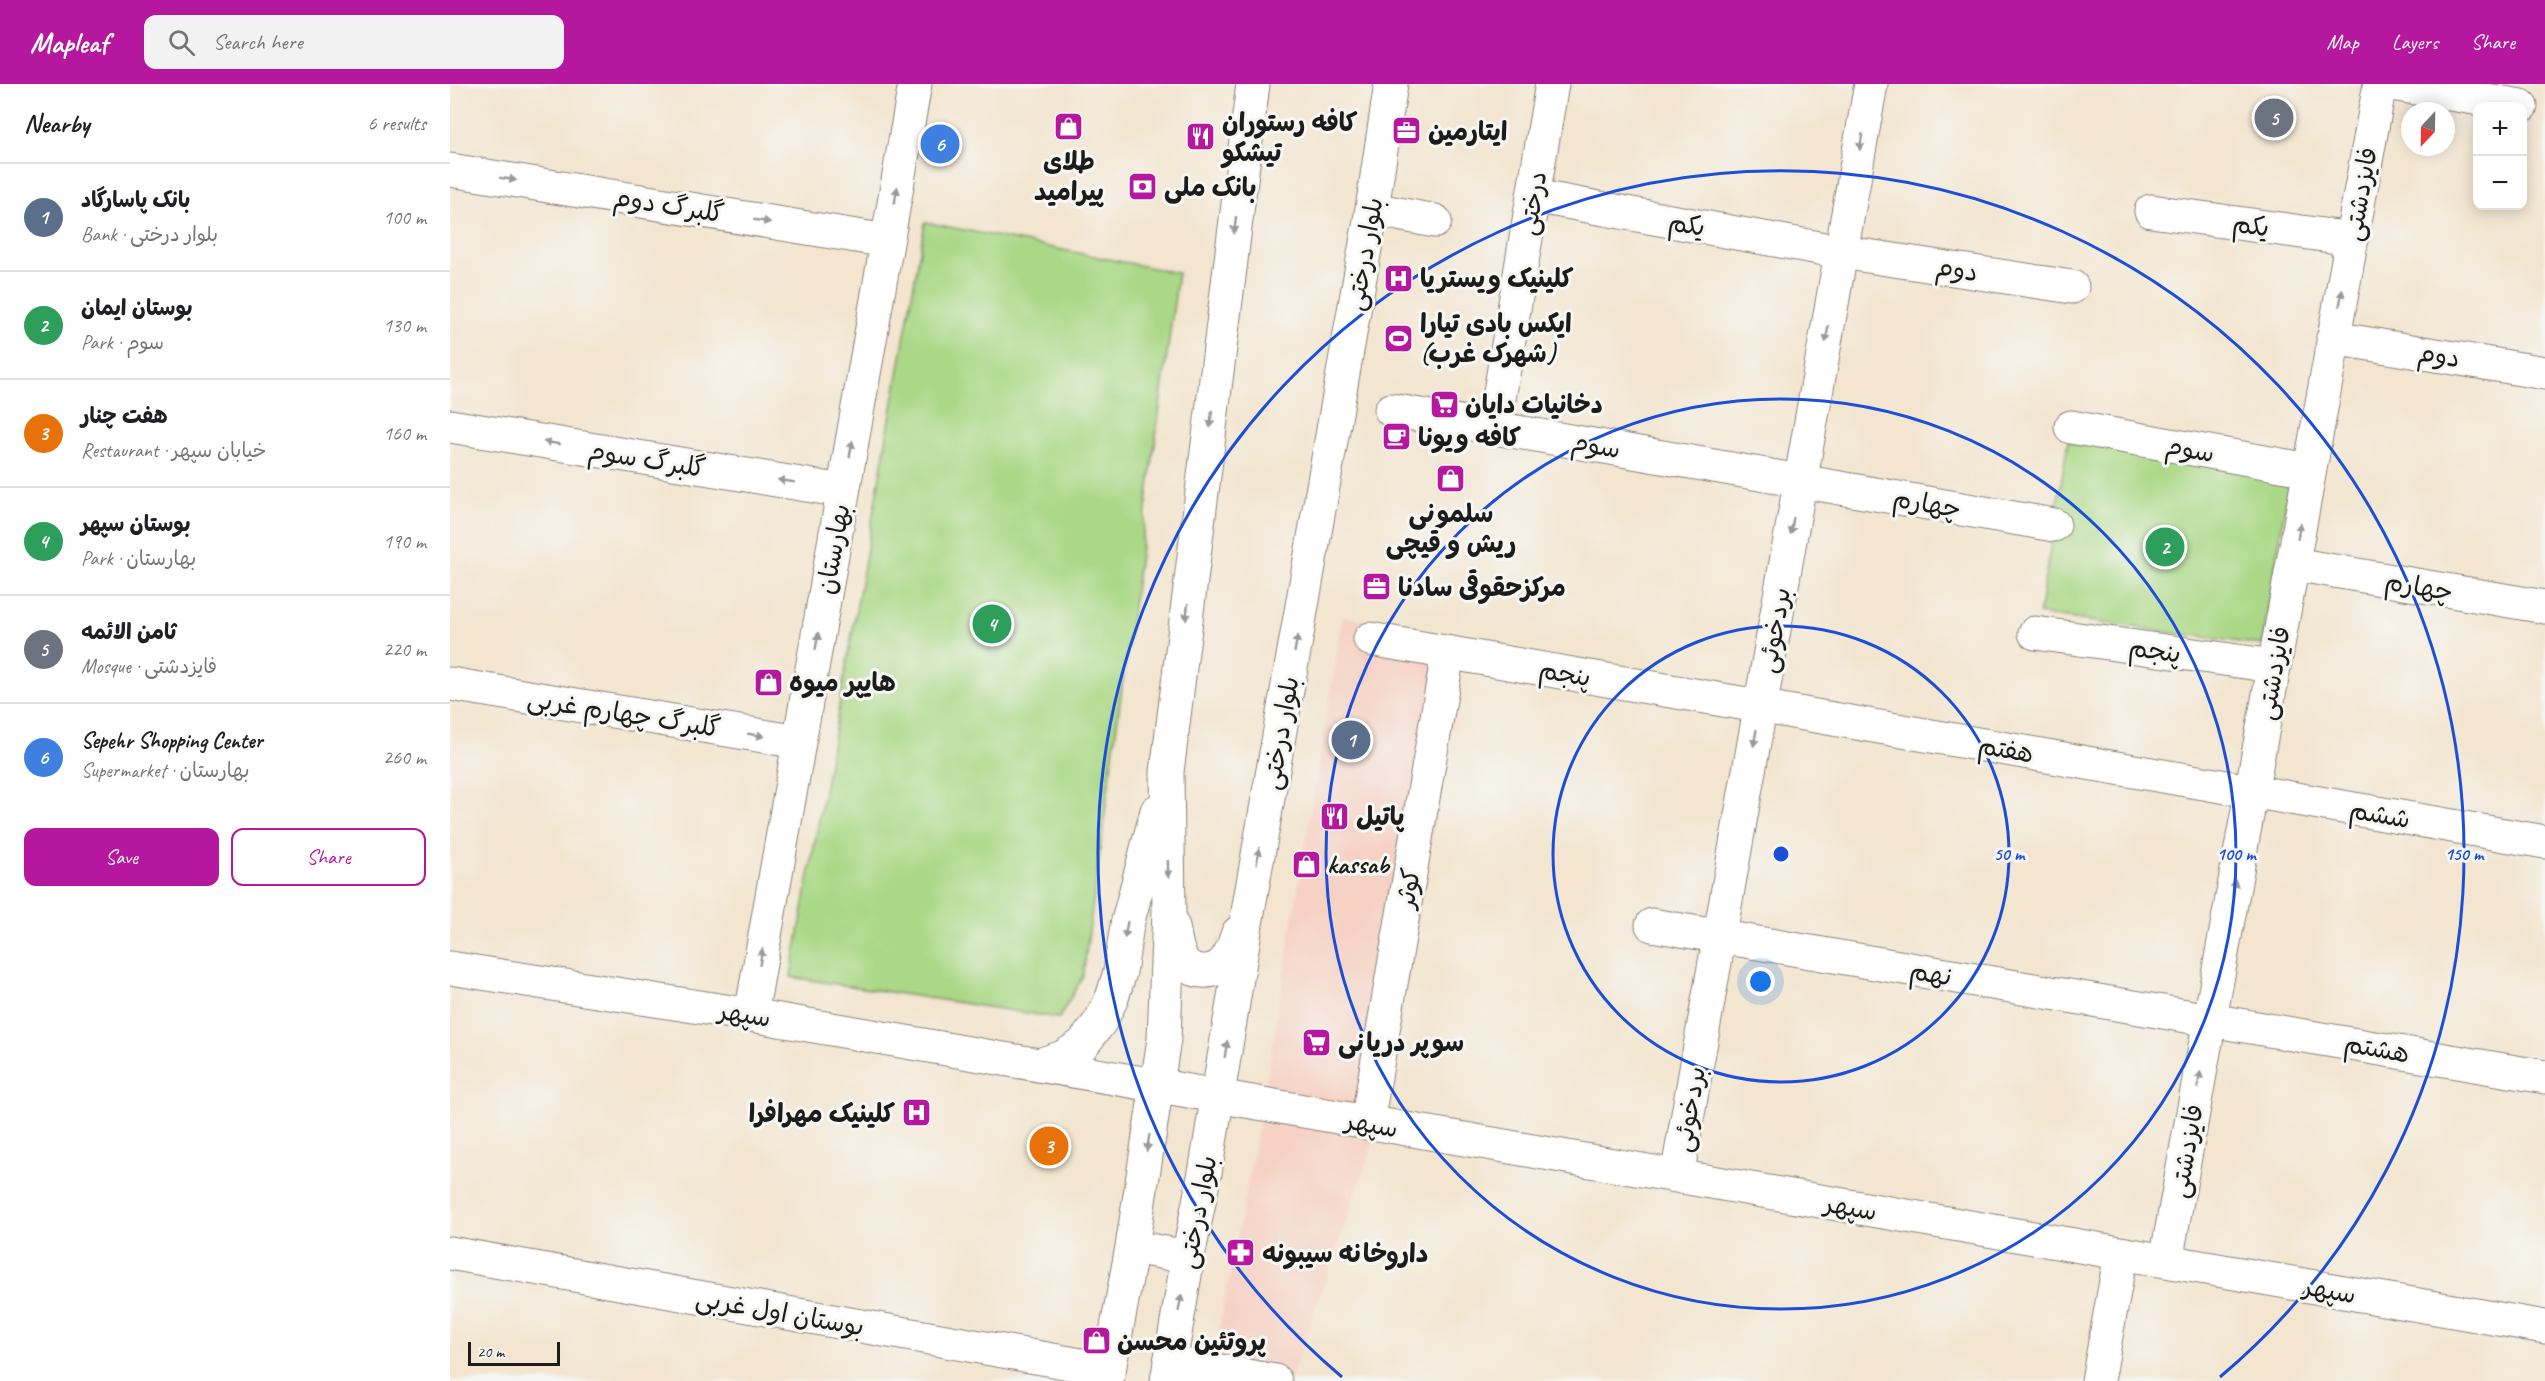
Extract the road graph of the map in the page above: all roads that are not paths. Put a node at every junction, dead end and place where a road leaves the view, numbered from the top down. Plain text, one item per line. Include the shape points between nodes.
1 (915, 84) edge
2 (1253, 84) edge
3 (1390, 84) edge
4 (1552, 84) edge
5 (1871, 84) edge
6 (2380, 84) edge
7 (2392, 84) edge
8 (2494, 102) edge
9 (2527, 108) edge
10 (2545, 111) edge
11 (450, 170) edge
12 (1533, 196) junction
13 (1372, 209) junction
14 (2151, 211) dead end
15 (1435, 221) dead end
16 (2352, 239) junction
17 (887, 241) junction
18 (1841, 252) junction
19 (2072, 287) dead end
20 (2334, 338) junction
21 (2545, 373) edge
22 (1391, 410) dead end
23 (450, 426) edge
24 (2071, 427) dead end
25 (1494, 428) junction
26 (2310, 470) junction
27 (1800, 480) junction
28 (843, 491) junction
29 (2054, 525) dead end
30 (2293, 564) junction
31 (2545, 607) edge
32 (2035, 633) dead end
33 (1370, 639) dead end
34 (1448, 653) junction
35 (2274, 666) junction
36 (450, 684) edge
37 (1760, 707) junction
38 (799, 742) junction
39 (1167, 772) junction
40 (2251, 792) junction
41 (2545, 842) edge
42 (1249, 906) junction
43 (1169, 911) junction
44 (1652, 926) dead end
45 (1719, 938) junction
46 (450, 968) edge
47 (751, 1015) junction
48 (2210, 1020) junction
49 (1039, 1065) junction
50 (2545, 1077) edge
51 (1158, 1086) junction
52 (1218, 1097) junction
53 (1368, 1123) junction
54 (1677, 1176) junction
55 (1132, 1247) junction
56 (450, 1253) edge
57 (2121, 1253) junction
58 (1188, 1257) junction
59 (2166, 1261) junction
60 (2545, 1327) edge
61 (1168, 1371) edge
62 (1108, 1376) edge
63 (1275, 1381) edge
64 (2098, 1381) edge

17 -> 1 street, بهارستان
2 -> 39 street
3 - 13 street, بلوار درختی
4 - 12 street, درختی
5 -> 18 street, بردخوئی
6 - 16 street, فایزدشتی
7 - 8 street
9 - 10 street
11 -> 17 street, گلبرگ دوم
12 - 18 street, یکم
12 - 25 street, درختی
13 - 15 street
42 -> 13 street, بلوار درختی
14 - 16 street, یکم
20 -> 16 street, فایزدشتی
28 -> 17 street, بهارستان
18 - 19 street, دوم
18 -> 27 street, بردخوئی
20 - 21 street, دوم
20 - 26 street, فایزدشتی
22 - 25 street, سوم
28 -> 23 street, گلبرگ سوم
24 - 26 street, سوم
25 - 27 street, سوم
30 -> 26 street, فایزدشتی
27 - 29 street, چهارم
27 -> 37 street, بردخوئی
38 -> 28 street, بهارستان
30 - 31 street, چهارم
30 - 35 street, فایزدشتی
32 - 35 street, پنجم
33 - 34 street, پنجم
34 - 37 street, پنجم
34 - 53 street, کوثر
35 - 40 street, فایزدشتی
36 -> 38 street, گلبرگ چهارم غربی
37 - 40 street, هفتم
37 -> 45 street, بردخوئی
47 -> 38 street, بهارستان
39 -> 43 street
39 -> 49 street via 1112,998 1082,1045
40 - 41 street, ششم
48 -> 40 street, فایزدشتی
42 - 43 street via 1232,950 1222,966 1211,972 1185,964
52 -> 42 street, بلوار درختی
43 - 51 street via 1166,1013
44 - 45 street, نهم
45 - 48 street, نهم
45 - 54 street, بردخوئی
46 - 47 street, سپهر
47 - 49 street, سپهر
48 - 50 street, هشتم
59 -> 48 street, فایزدشتی
49 - 51 street, سپهر
51 - 52 street, سپهر
51 -> 55 street
52 - 53 street, سپهر
52 - 58 street, بلوار درختی
53 - 54 street, سپهر
54 - 57 street, سپهر
55 - 58 street
55 - 62 street
56 - 62 street, بوستان اول غربی
57 - 59 street, سپهر
57 - 64 street
61 -> 58 street, بلوار درختی
59 - 60 street, سپهر
61 - 63 street

